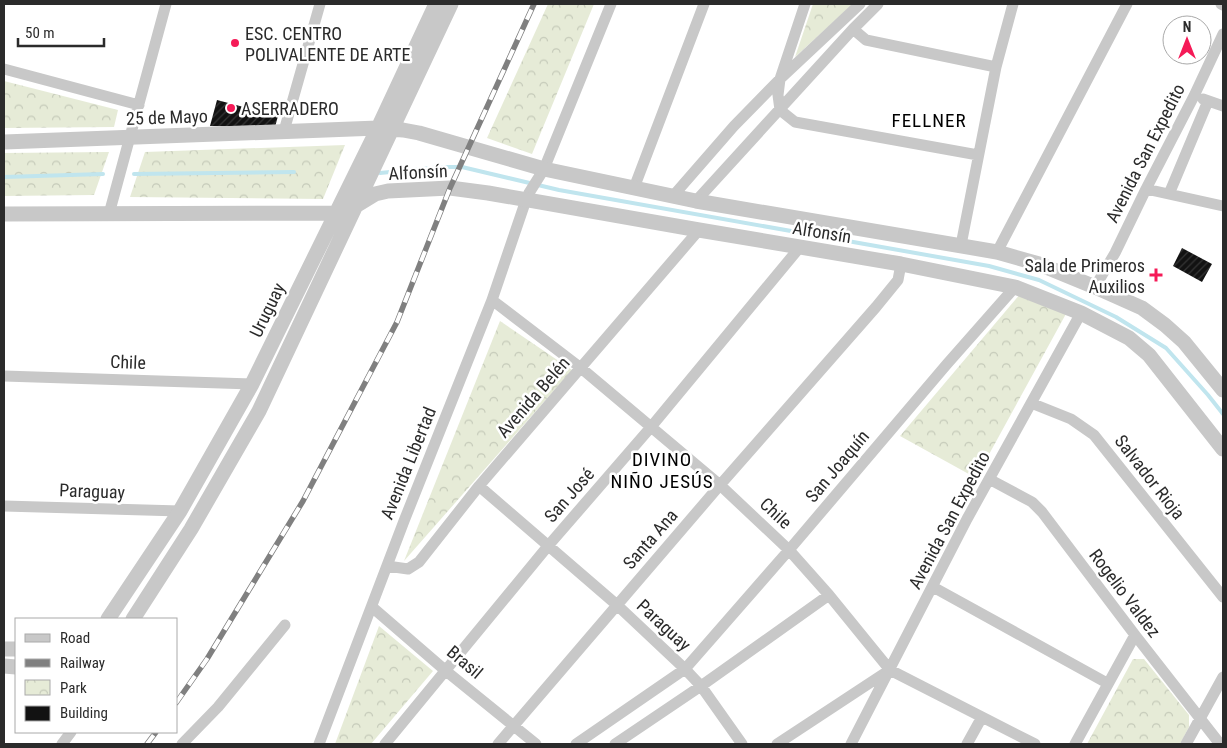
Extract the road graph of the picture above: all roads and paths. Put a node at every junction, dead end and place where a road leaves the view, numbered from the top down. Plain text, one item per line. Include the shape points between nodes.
1 (166, 4) edge
2 (320, 4) edge
3 (436, 4) edge
4 (451, 4) edge
5 (611, 4) edge
6 (704, 4) edge
7 (805, 4) edge
8 (860, 4) edge
9 (878, 4) edge
10 (1013, 4) edge
11 (1127, 4) edge
12 (853, 29) junction
13 (1223, 34) edge
14 (996, 66) junction
15 (4, 69) edge
16 (780, 79) junction
17 (1194, 96) junction
18 (1208, 101) junction
19 (139, 106) junction
20 (1223, 106) edge
21 (780, 110) junction
22 (385, 128) junction
23 (284, 131) junction
24 (130, 137) junction
25 (4, 142) edge
26 (978, 155) junction
27 (541, 174) junction
28 (634, 188) junction
29 (1146, 189) junction
30 (1169, 194) junction
31 (527, 196) junction
32 (673, 196) junction
33 (696, 201) junction
34 (357, 205) junction
35 (1223, 206) edge
36 (335, 213) junction
37 (4, 214) edge
38 (109, 214) junction
39 (699, 230) junction
40 (961, 245) junction
41 (800, 247) junction
42 (997, 252) junction
43 (901, 264) junction
44 (1015, 287) junction
45 (1095, 287) junction
46 (492, 300) junction
47 (1081, 313) junction
48 (581, 368) junction
49 (4, 376) edge
50 (252, 384) junction
51 (1223, 390) edge
52 (1031, 403) junction
53 (651, 427) junction
54 (1223, 449) edge
55 (989, 479) junction
56 (720, 485) junction
57 (479, 486) junction
58 (4, 506) edge
59 (180, 511) junction
60 (548, 546) junction
61 (789, 550) junction
62 (387, 566) junction
63 (933, 587) junction
64 (829, 595) junction
65 (1223, 597) edge
66 (617, 605) junction
67 (372, 607) junction
68 (109, 618) edge
69 (134, 618) edge
70 (285, 625) dead end
71 (1135, 635) junction
72 (685, 669) junction
73 (890, 670) junction
74 (446, 671) junction
75 (1223, 677) edge
76 (1108, 683) junction
77 (701, 686) junction
78 (982, 717) junction
79 (1200, 719) junction
80 (513, 727) junction
81 (70, 733) edge
82 (62, 744) edge
83 (182, 744) edge
84 (319, 744) edge
85 (384, 744) edge
86 (498, 744) edge
87 (536, 744) edge
88 (576, 744) edge
89 (615, 744) edge
90 (742, 744) edge
91 (777, 744) edge
92 (851, 744) edge
93 (967, 744) edge
94 (1035, 744) edge
95 (1075, 744) edge
96 (1186, 744) edge
97 (1220, 744) edge

1 - 19 street
2 - 23 street
3 - 22 street, Uruguay
4 - 22 street, Uruguay
5 - 27 street, Avenida Libertad
6 - 28 street
7 - 16 street
8 - 16 street
9 - 12 street
10 - 14 street
11 - 42 street
12 - 14 street via 866,40
12 - 21 street
13 - 17 street, Avenida San Expedito
14 - 26 street
15 - 19 street
16 - 21 street
16 - 32 street
17 - 18 street
17 - 29 street, Avenida San Expedito
18 - 20 street
18 - 30 street
19 - 24 street
21 - 26 street via 795,122
21 - 33 street
22 - 23 street, 25 de Mayo
22 - 27 street, Alfonsín via 419,133
22 - 34 street, Uruguay
22 - 36 street, Uruguay
23 - 24 street, 25 de Mayo
24 - 25 street, 25 de Mayo
24 - 38 street
26 - 40 street
27 - 28 street, Alfonsín
27 - 31 street, Avenida Libertad
28 - 32 street, Alfonsín
29 - 30 street
29 - 45 street, Avenida San Expedito
30 - 35 street
31 - 34 street, Alfonsín via 431,188 388,191 375,194
31 - 39 street, Alfonsín
31 - 46 street, Avenida Libertad
32 - 33 street, Alfonsín
33 - 40 street, Alfonsín
34 - 36 street
34 - 69 street, Uruguay via 259,411 191,529
36 - 38 street
36 - 50 street, Uruguay
37 - 38 street
39 - 41 street, Alfonsín
39 - 48 street, Avenida Belén
40 - 42 street, Alfonsín
41 - 43 street, Alfonsín
41 - 53 street, San José
42 - 45 street, Alfonsín via 1039,264
43 - 44 street, Alfonsín
43 - 56 street, Santa Ana via 898,280 876,307
44 - 47 street, Alfonsín
44 - 61 street, San Joaquín
45 - 51 street, Alfonsín via 1142,308 1165,325 1184,342
46 - 48 street, Chile
46 - 62 street, Avenida Libertad
47 - 52 street, Avenida San Expedito
47 - 54 street, Alfonsín via 1129,338 1149,355
48 - 53 street, Chile
48 - 57 street, Avenida Belén
49 - 50 street, Chile
50 - 59 street, Uruguay
52 - 55 street, Avenida San Expedito
52 - 65 street, Salvador Rioja via 1072,419 1094,434
53 - 56 street, Chile
53 - 60 street, San José
55 - 63 street, Avenida San Expedito
55 - 71 street, Rogelio Valdez via 1032,502 1042,512
56 - 61 street, Chile
56 - 66 street, Santa Ana
57 - 60 street, Paraguay
57 - 62 street, Avenida Belén via 419,562 408,569
58 - 59 street, Paraguay
59 - 68 street, Uruguay
60 - 66 street, Paraguay
60 - 74 street, San José
61 - 64 street, Chile
61 - 72 street, San Joaquín
62 - 67 street, Avenida Libertad
63 - 73 street, Avenida San Expedito
63 - 76 street
64 - 73 street, Chile
64 - 77 street
66 - 72 street, Paraguay
66 - 80 street, Santa Ana
67 - 74 street, Brasil
67 - 84 street, Avenida Libertad
70 - 83 street via 218,707
71 - 76 street
71 - 79 street, Rogelio Valdez
72 - 77 street, Paraguay
72 - 88 street, San Joaquín
73 - 78 street, Chile
73 - 91 street
73 - 92 street, Avenida San Expedito
74 - 80 street, Brasil
74 - 85 street, San José
75 - 79 street
76 - 95 street
77 - 89 street
77 - 90 street, Paraguay
78 - 93 street
78 - 94 street, Chile
79 - 96 street
79 - 97 street, Rogelio Valdez
80 - 86 street, Santa Ana
80 - 87 street, Brasil
81 - 82 street

